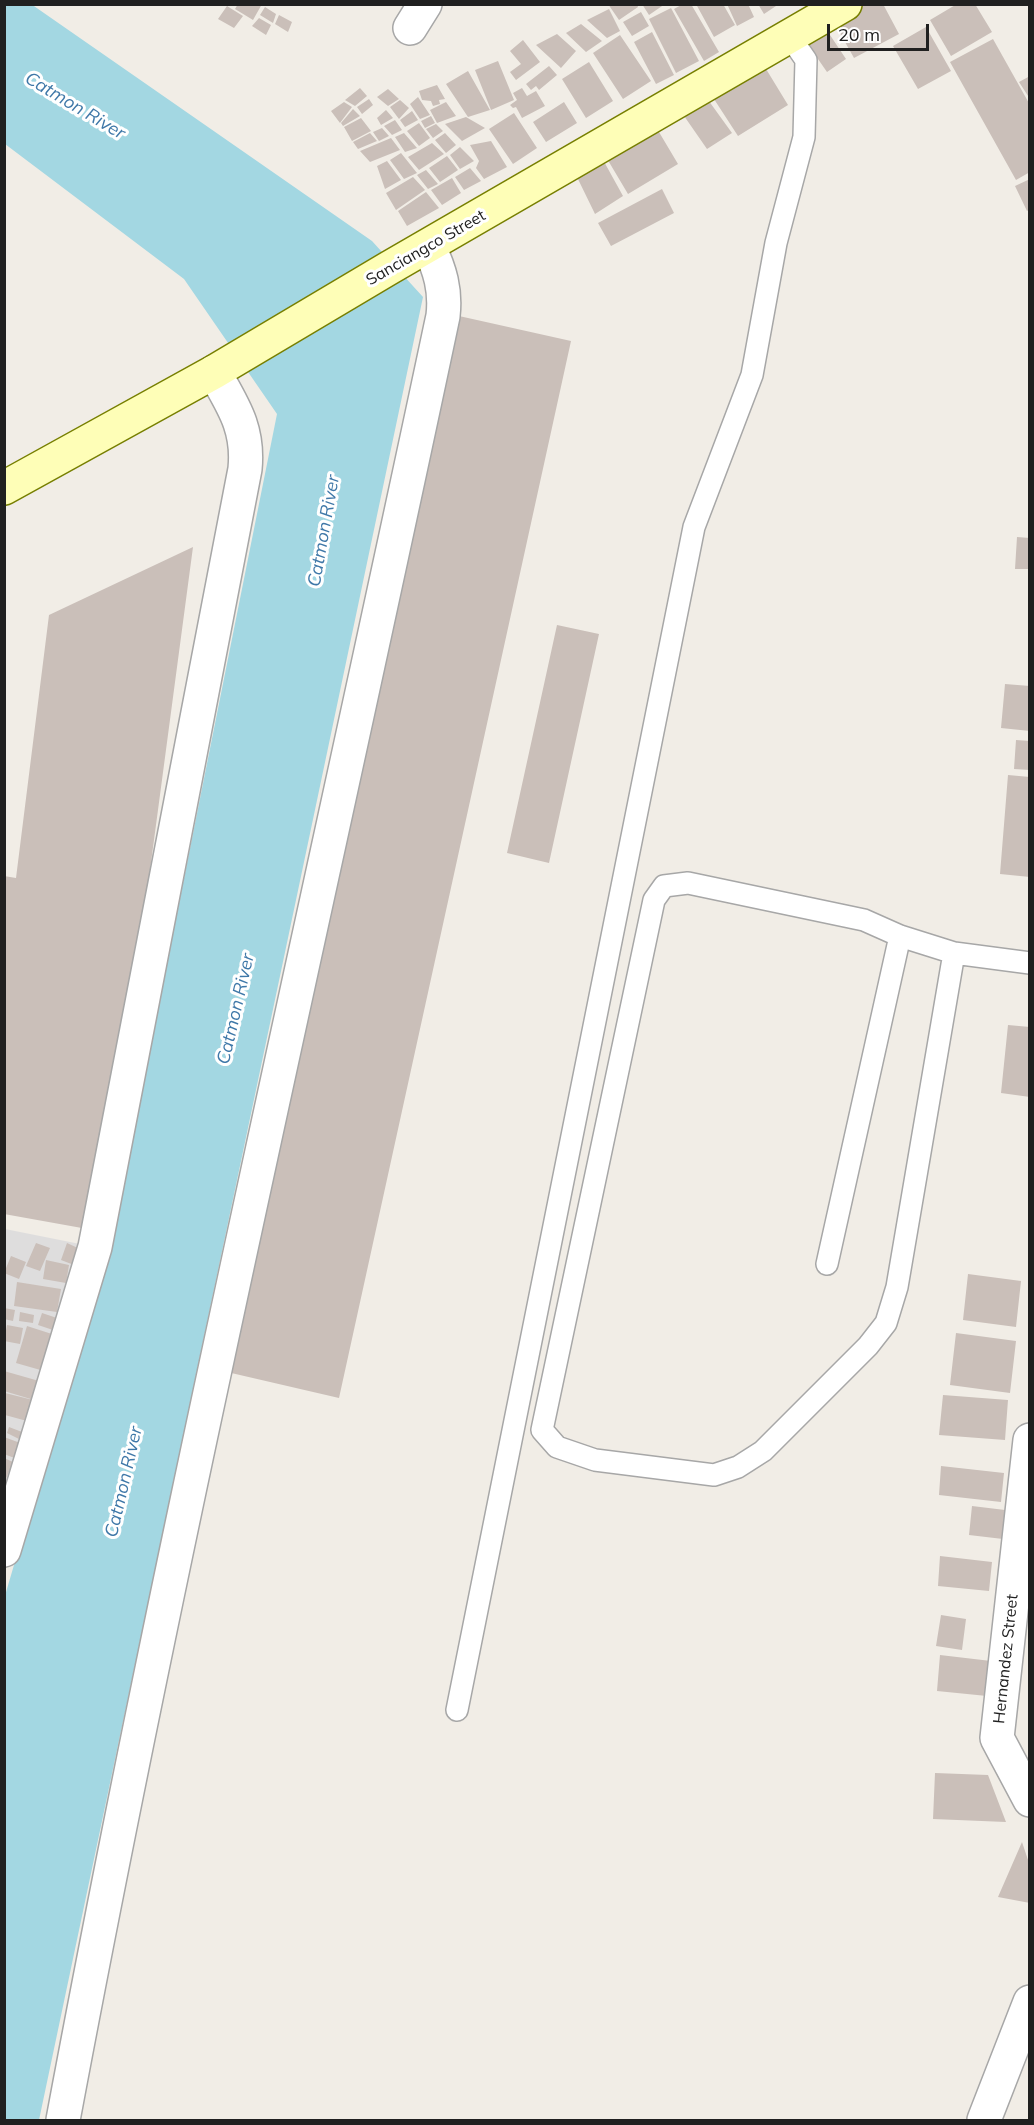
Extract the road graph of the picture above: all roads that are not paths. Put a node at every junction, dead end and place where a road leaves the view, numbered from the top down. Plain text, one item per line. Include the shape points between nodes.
1 (845, 4) edge
2 (790, 37) junction
3 (429, 247) junction
4 (224, 366) junction
5 (4, 488) edge
6 (900, 936) junction
7 (954, 953) junction
8 (1029, 963) edge
9 (827, 1264) dead end
10 (1029, 1453) edge
11 (4, 1550) edge
12 (458, 1710) dead end
13 (1029, 1800) edge
14 (1029, 2002) edge
15 (63, 2121) edge
16 (984, 2121) edge

1 - 2 main road, Sanciangco Street
2 - 3 main road, Sanciangco Street
2 - 12 lane via 806,60 804,137 776,243 752,375 694,527
3 - 4 main road, Sanciangco Street
3 - 15 street via 442,278 443,316 175,1554
4 - 5 main road, Sanciangco Street
4 - 11 street via 245,439 244,469 94,1247
6 - 7 lane
6 - 7 lane via 864,920 688,883 664,886 654,900 542,1430 557,1447 595,1460 714,1475 738,1467 763,1451 868,1346 886,1323 897,1287
6 - 9 lane
7 - 8 lane
10 - 13 street, Hernandez Street via 998,1738
14 - 16 street

